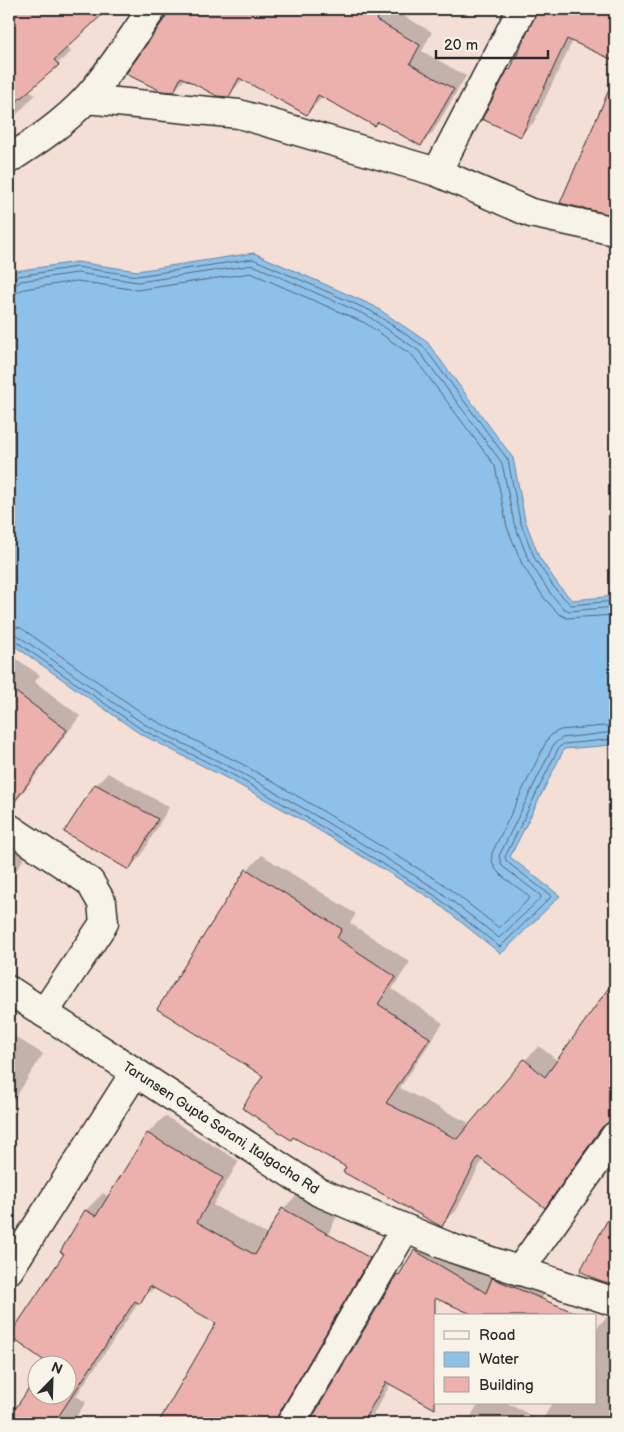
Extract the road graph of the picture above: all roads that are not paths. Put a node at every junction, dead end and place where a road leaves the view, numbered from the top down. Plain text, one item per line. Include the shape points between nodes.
1 (152, 9) edge
2 (522, 9) edge
3 (86, 99) junction
4 (9, 159) edge
5 (437, 172) junction
6 (615, 231) edge
7 (9, 828) edge
8 (9, 990) edge
9 (44, 1013) junction
10 (135, 1072) junction
11 (615, 1136) edge
12 (405, 1229) junction
13 (9, 1270) edge
14 (518, 1271) junction
15 (615, 1302) edge
16 (291, 1423) edge

1 - 3 street
2 - 5 street
3 - 4 street via 50,133
3 - 5 street via 239,114
5 - 6 street via 531,213
7 - 9 street via 90,882 102,903 104,923
8 - 9 street, Tarunsen Gupta Sarani, Italgacha Rd
9 - 10 street, Tarunsen Gupta Sarani, Italgacha Rd
10 - 12 street, Tarunsen Gupta Sarani, Italgacha Rd via 319,1192
10 - 13 street
11 - 14 street
12 - 14 street, Tarunsen Gupta Sarani, Italgacha Rd
12 - 16 street
14 - 15 street, Tarunsen Gupta Sarani, Italgacha Rd

